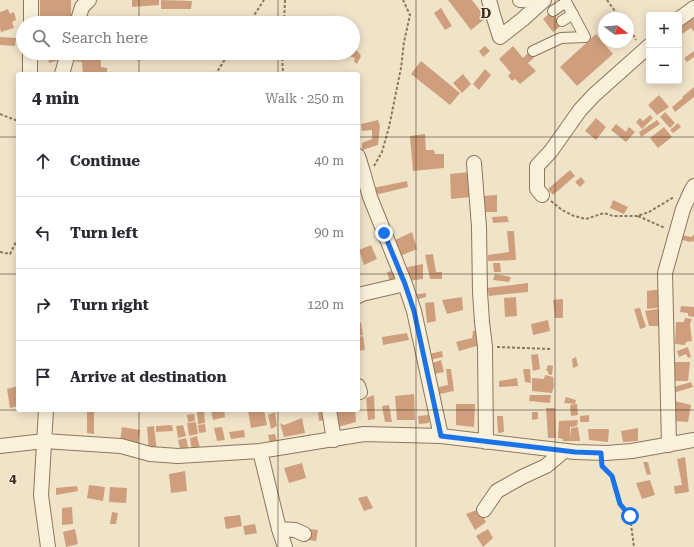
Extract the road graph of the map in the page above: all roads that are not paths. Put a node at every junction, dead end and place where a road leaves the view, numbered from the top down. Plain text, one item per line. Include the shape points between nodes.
1 (31, 0) edge
2 (89, 0) edge
3 (489, 0) edge
4 (520, 0) edge
5 (566, 1) edge
6 (547, 4) edge
7 (694, 8) edge
8 (573, 14) junction
9 (31, 16) edge
10 (79, 16) edge
11 (682, 17) edge
12 (562, 21) dead end
13 (646, 49) edge
14 (533, 51) dead end
15 (30, 60) edge
16 (66, 60) edge
17 (30, 72) edge
18 (63, 72) edge
19 (360, 163) edge
20 (474, 163) dead end
21 (694, 186) edge
22 (542, 195) road end
23 (405, 284) junction
24 (360, 295) edge
25 (46, 412) edge
26 (329, 412) edge
27 (441, 436) junction
28 (334, 440) junction
29 (694, 440) edge
30 (44, 441) junction
31 (486, 442) junction
32 (669, 445) junction
33 (0, 446) edge
34 (260, 451) junction
35 (564, 451) junction
36 (484, 510) dead end
37 (279, 529) junction
38 (304, 534) dead end
39 (48, 547) edge
40 (285, 547) edge

1 - 9 street
2 - 10 street via 82,7
3 - 6 street via 500,37
4 - 6 street
5 - 6 street
5 - 8 street
7 - 11 street
8 - 12 street
8 - 14 street via 585,37 561,38
13 - 22 street via 580,110 538,166 537,189
15 - 17 street
16 - 18 street
19 - 23 street via 370,197
20 - 31 street via 479,227 480,292 486,347
21 - 32 street via 683,209 666,273
23 - 24 street
23 - 27 street via 414,311
25 - 30 street
26 - 28 street
27 - 28 street via 364,434
27 - 31 street
28 - 34 street
29 - 32 street
30 - 33 street
30 - 34 street via 120,446 150,454 178,456
30 - 39 street via 41,495
31 - 35 street
32 - 35 street via 601,453
34 - 37 street
35 - 36 street via 546,466 497,490
37 - 38 street via 295,530
37 - 40 street

